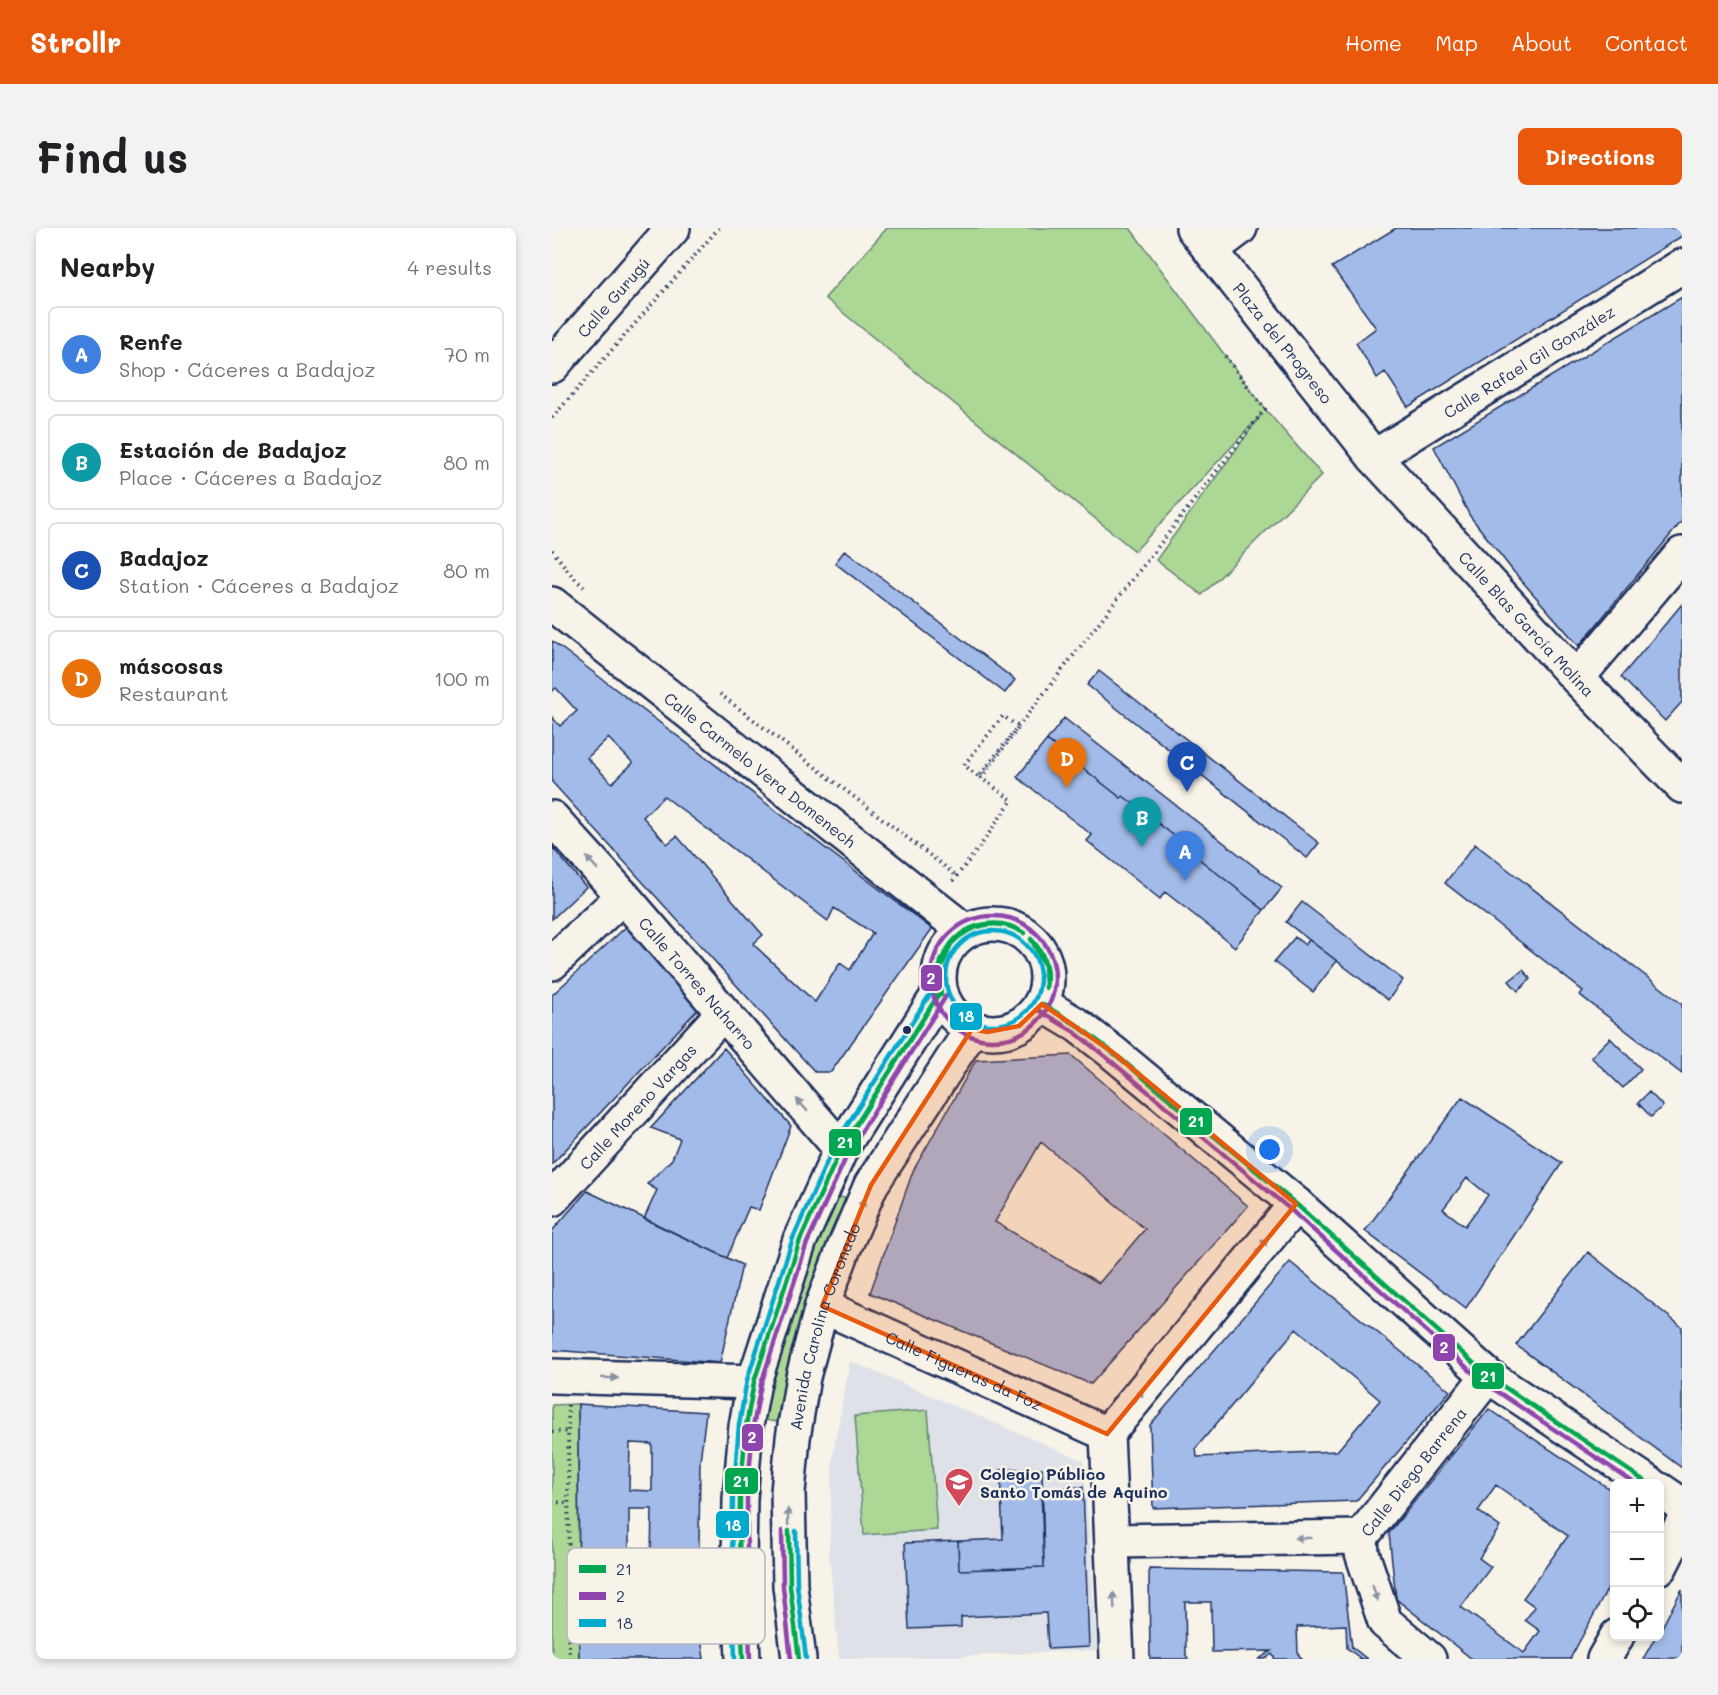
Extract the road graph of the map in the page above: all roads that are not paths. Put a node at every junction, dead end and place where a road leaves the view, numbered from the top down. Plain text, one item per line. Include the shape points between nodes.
1 (673, 228) edge
2 (1240, 228) edge
3 (1202, 239) edge
4 (1682, 266) edge
5 (552, 366) edge
6 (1374, 457) junction
7 (1682, 554) edge
8 (553, 604) edge
9 (1577, 678) junction
10 (1682, 786) edge
11 (552, 818) edge
12 (623, 896) junction
13 (965, 931) junction
14 (552, 963) edge
15 (940, 993) junction
16 (1041, 1004) junction
17 (723, 1013) junction
18 (972, 1029) junction
19 (841, 1149) junction
20 (552, 1198) edge
21 (1296, 1204) junction
22 (822, 1306) junction
23 (1488, 1376) junction
24 (560, 1377) edge
25 (754, 1382) junction
26 (1107, 1434) junction
27 (1642, 1479) edge
28 (1664, 1493) edge
29 (1682, 1504) edge
30 (1682, 1524) edge
31 (1361, 1537) junction
32 (1113, 1541) junction
33 (739, 1548) edge
34 (1664, 1558) edge
35 (1614, 1641) edge
36 (742, 1644) edge
37 (743, 1659) edge
38 (799, 1659) edge
39 (1117, 1659) edge
40 (1429, 1659) edge
41 (1604, 1659) edge

1 - 5 street, Calle Gurugú
2 - 3 street
3 - 6 street, Plaza del Progreso
4 - 6 street, Calle Rafael Gil González
6 - 9 street, Calle Blas García Molina
7 - 9 street
8 - 13 street, Calle Carmelo Vera Domenech
9 - 10 street, Calle Blas García Molina
12 -> 11 street, Calle Torres Naharro
12 - 14 street
12 - 17 street, Calle Torres Naharro
13 - 15 street via 951,942 942,957
13 - 16 street via 982,924 999,924 1017,928 1031,939 1047,969 1047,987
15 - 18 street via 958,1020
15 - 19 street
16 - 18 street via 1019,1026 1004,1031
16 - 21 street via 1111,1051
19 -> 17 street, Calle Torres Naharro
17 - 20 street, Calle Moreno Vargas
22 -> 18 street, Avenida Carolina Coronado via 871,1185
19 - 25 street via 800,1240
21 - 23 street
26 -> 21 street
22 - 26 street, Calle Figueras da Foz
38 -> 22 street, Avenida Carolina Coronado via 790,1586 788,1492 803,1377
23 - 27 street
23 - 31 street, Calle Diego Barrena
24 -> 25 street
25 - 33 street via 746,1426
26 - 32 street
28 - 29 street
30 - 34 street
31 -> 32 street
31 -> 40 street, Calle Diego Barrena via 1362,1553 1384,1622
39 -> 32 street
35 - 41 street
36 - 37 street

